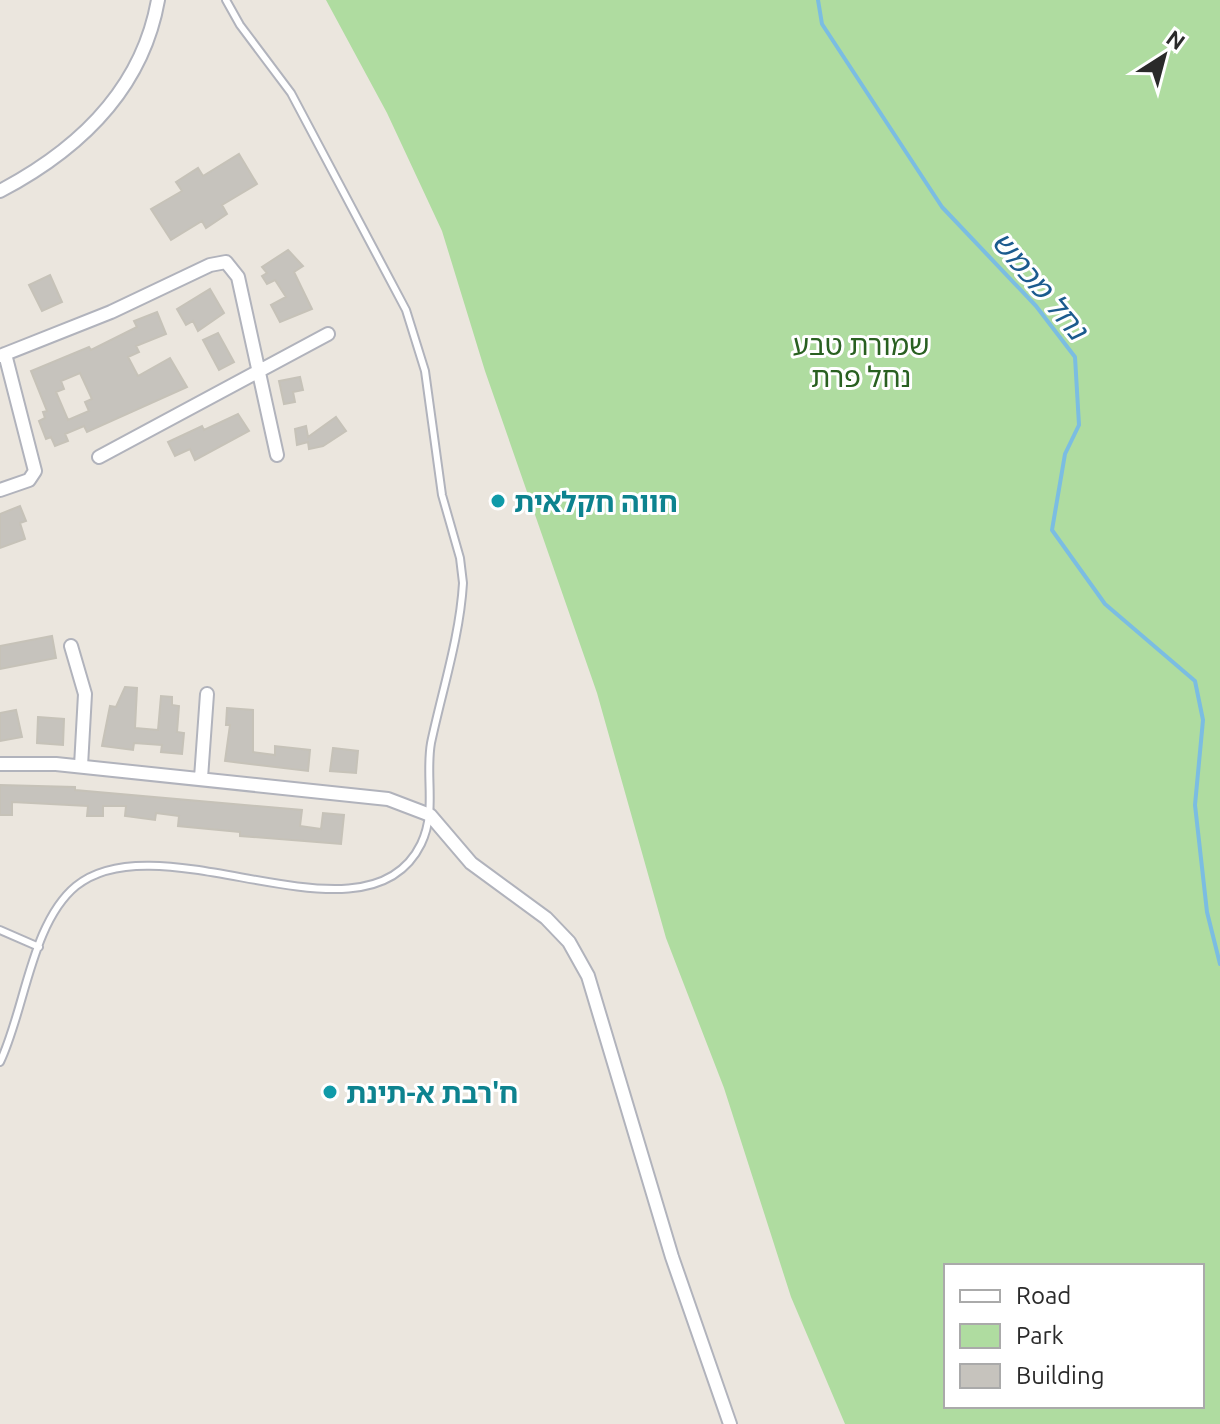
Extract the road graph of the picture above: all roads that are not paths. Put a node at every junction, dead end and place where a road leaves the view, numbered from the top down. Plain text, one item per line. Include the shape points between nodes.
1 (158, 0) edge
2 (226, 0) edge
3 (0, 191) edge
4 (328, 334) dead end
5 (2, 355) edge
6 (259, 371) junction
7 (277, 455) dead end
8 (99, 457) dead end
9 (0, 490) edge
10 (71, 646) dead end
11 (207, 694) dead end
12 (0, 764) edge
13 (81, 766) junction
14 (201, 778) junction
15 (430, 815) junction
16 (0, 930) edge
17 (39, 947) junction
18 (0, 1062) edge
19 (730, 1424) edge

1 - 3 street via 148,45 125,88 88,131
2 - 15 lane via 291,93 402,300 423,361 442,495 463,583 429,756
4 - 6 street
5 - 6 street via 223,262 238,277
5 - 9 street via 35,471 28,481
6 - 7 street
6 - 8 street
10 - 13 street via 85,694
11 - 14 street
12 - 13 street
13 - 14 street
14 - 15 street via 371,795
15 - 17 lane via 411,860 372,886 337,888 148,866 102,872 68,894
15 - 19 street via 471,863 546,918 569,942 588,976 672,1257
16 - 17 lane
17 - 18 lane

